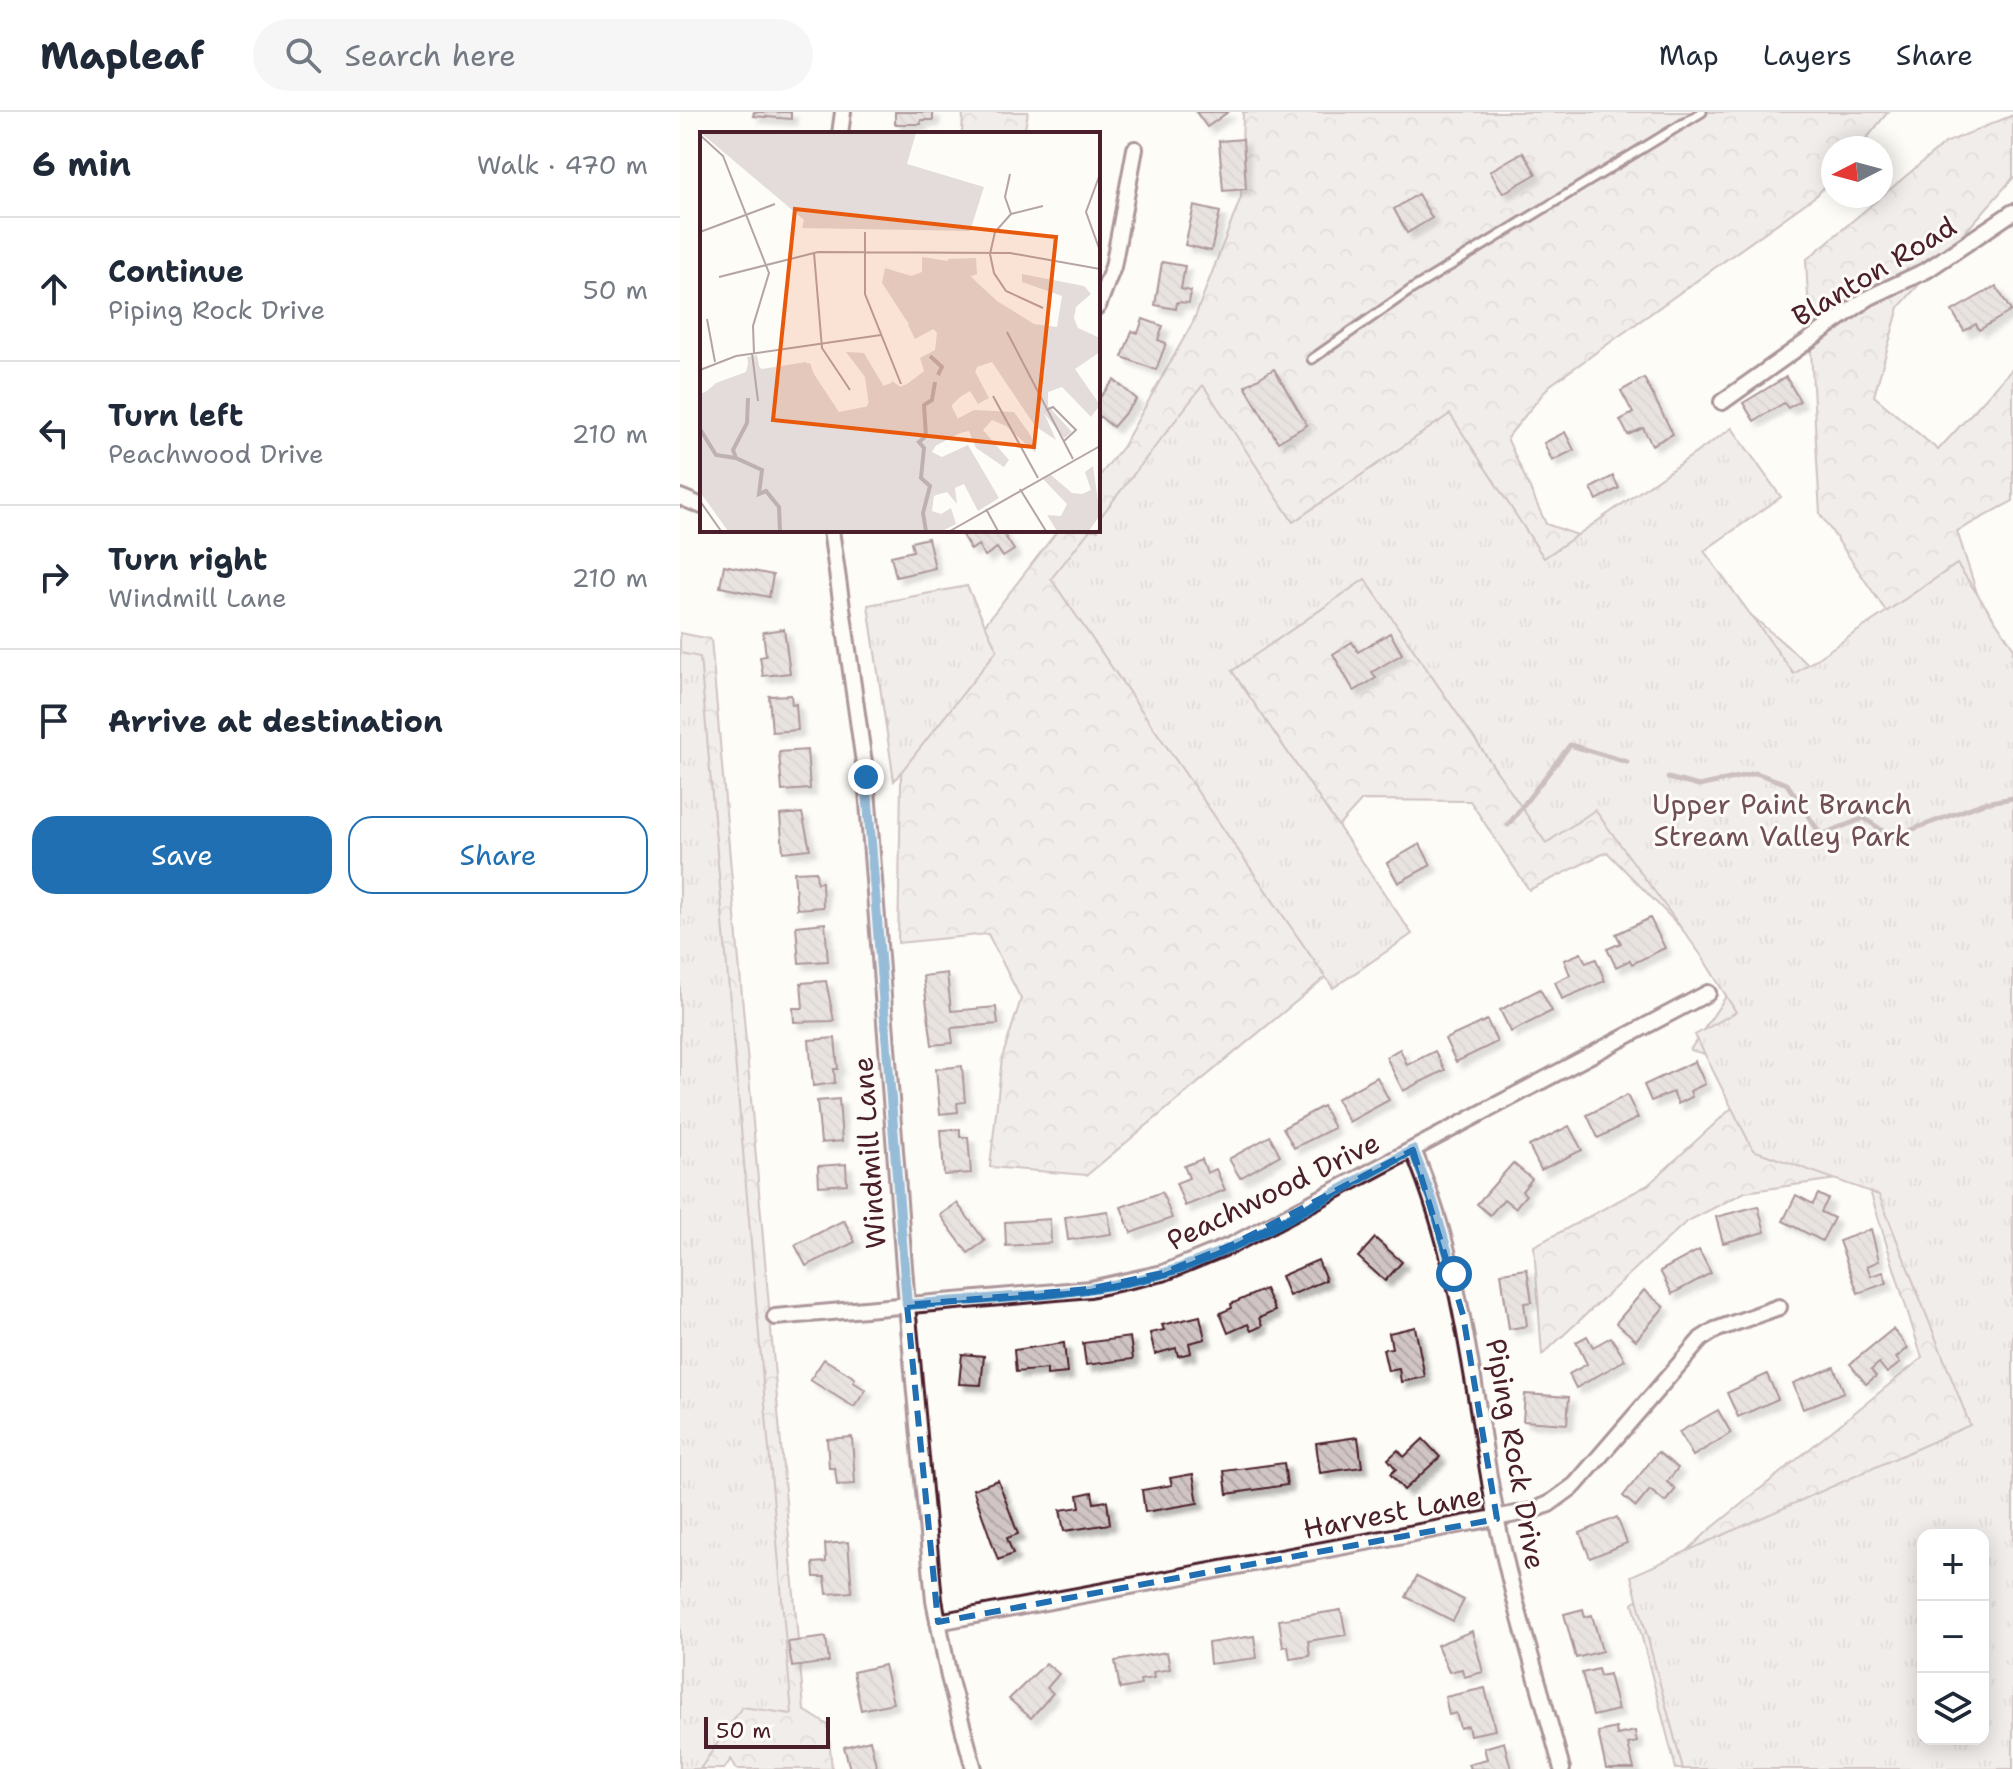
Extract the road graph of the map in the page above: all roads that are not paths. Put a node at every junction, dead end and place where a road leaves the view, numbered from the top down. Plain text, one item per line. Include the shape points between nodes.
1 (843, 112) edge
2 (1702, 112) edge
3 (840, 132) edge
4 (1135, 149) dead end
5 (2013, 212) edge
6 (1100, 301) edge
7 (1312, 359) dead end
8 (1722, 402) dead end
9 (680, 497) edge
10 (700, 505) edge
11 (831, 532) edge
12 (1708, 993) dead end
13 (1413, 1150) junction
14 (907, 1305) junction
15 (1779, 1307) dead end
16 (775, 1317) dead end
17 (1497, 1519) junction
18 (938, 1622) junction
19 (974, 1769) edge
20 (1562, 1769) edge

1 - 3 street
2 - 7 lane via 1412,289
4 - 6 street via 1113,267
5 - 8 street, Blanton Road via 1927,270 1868,298
9 - 10 street
11 - 14 street, Windmill Lane via 866,777
12 - 13 street, Peachwood Drive
13 - 14 street, Peachwood Drive via 1234,1244 1163,1273 1090,1289
13 - 17 street, Piping Rock Drive via 1463,1315
14 - 16 street, Peachwood Drive
14 - 18 street, Windmill Lane
15 - 17 street, Harvest Lane via 1701,1339 1562,1496 1532,1511
17 - 18 street, Harvest Lane
17 - 20 street, Piping Rock Drive
18 - 19 street, Windmill Lane

